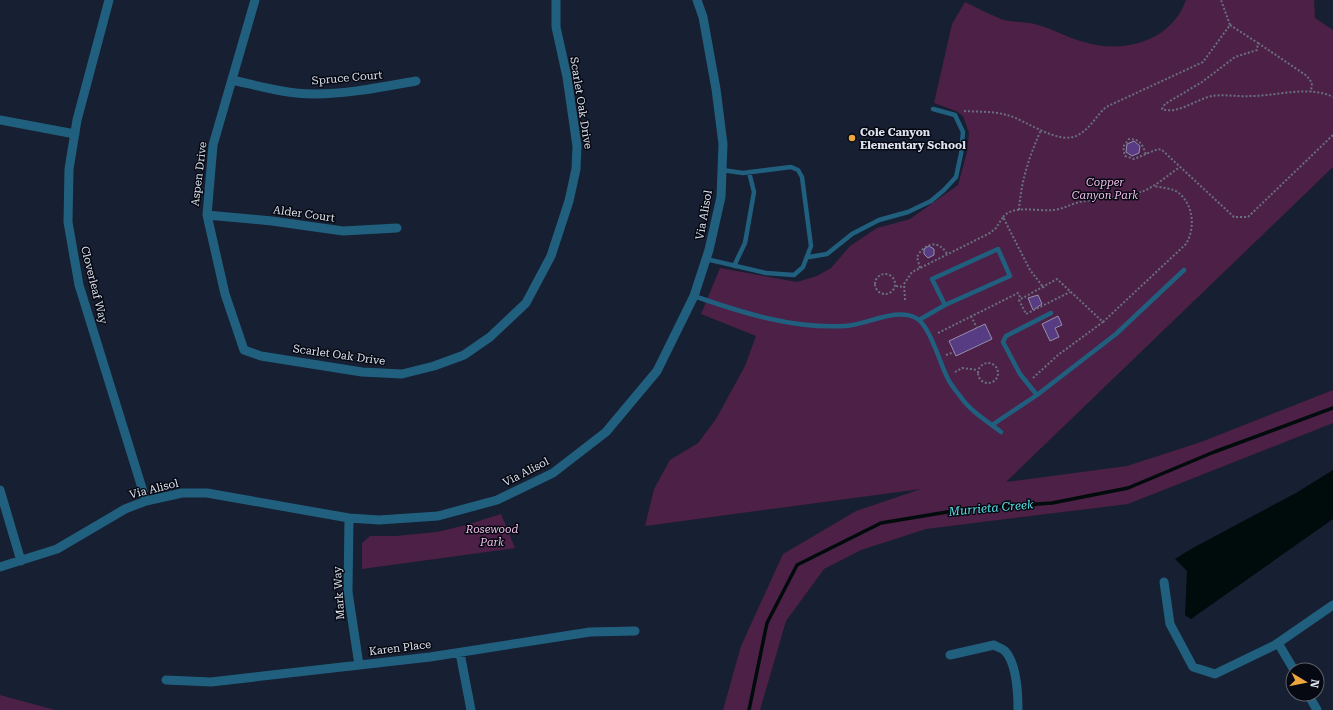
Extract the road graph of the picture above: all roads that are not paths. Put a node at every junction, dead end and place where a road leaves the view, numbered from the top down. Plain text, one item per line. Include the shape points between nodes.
1 (109, 0) edge
2 (255, 0) edge
3 (556, 0) edge
4 (697, 0) edge
5 (232, 80) junction
6 (416, 81) dead end
7 (933, 109) dead end
8 (0, 120) edge
9 (75, 134) junction
10 (722, 170) junction
11 (750, 172) junction
12 (207, 215) junction
13 (397, 228) dead end
14 (808, 257) junction
15 (706, 259) junction
16 (734, 266) junction
17 (1184, 270) dead end
18 (694, 296) junction
19 (945, 305) junction
20 (1051, 313) dead end
21 (919, 320) junction
22 (244, 350) joint
23 (1037, 395) junction
24 (992, 425) junction
25 (1001, 432) dead end
26 (0, 490) edge
27 (146, 501) junction
28 (349, 518) junction
29 (21, 561) junction
30 (0, 567) edge
31 (1164, 582) dead end
32 (1333, 604) edge
33 (635, 631) dead end
34 (1278, 643) junction
35 (460, 653) junction
36 (950, 655) dead end
37 (1289, 662) edge
38 (359, 665) junction
39 (166, 680) dead end
40 (471, 710) edge
41 (1018, 710) edge

1 - 9 street, Cloverleaf Way via 89,70
2 - 5 street, Aspen Drive
3 - 22 street, Scarlet Oak Drive via 556,27 567,77 577,146 576,169 569,201 551,256 526,304 490,337 464,355 402,374 362,372 261,356
4 - 10 street, Via Alisol via 703,17 716,89 723,144
5 - 6 street, Spruce Court via 272,90 312,94 360,91
5 - 12 street, Aspen Drive via 213,145
7 - 14 lane via 955,115 964,132 956,177 931,201 908,212 879,220 852,234 826,254
8 - 9 street
9 - 27 street, Cloverleaf Way via 69,169 68,222 73,258 86,310
10 - 11 lane
10 - 15 street, Via Alisol via 721,197
11 - 14 lane via 791,167 798,170 802,177 810,233 811,246
11 - 16 lane via 754,192 745,243
12 - 13 street, Alder Court via 272,221 343,232
12 - 22 street, Aspen Drive via 225,294
14 - 16 lane via 803,267 794,275 766,273
15 - 16 lane
15 - 18 street, Via Alisol
17 - 23 lane via 1116,334
18 - 21 lane via 750,314 811,325 846,326 902,313
18 - 28 street, Via Alisol via 657,371 606,432 553,473 497,500 438,516 379,520
19 - 19 lane via 1010,276 998,249 932,279
19 - 21 lane
20 - 23 lane via 1006,336 1003,342 1020,374
21 - 24 lane via 960,398
23 - 24 lane
24 - 25 lane
26 - 29 street
27 - 28 street, Via Alisol via 182,493 208,493
27 - 29 street, Via Alisol via 125,509 57,549
28 - 38 street, Mark Way via 348,592
29 - 30 street, Via Alisol
31 - 34 street via 1170,624 1193,667 1215,674
32 - 34 street
33 - 35 street, Karen Place via 590,632
34 - 37 street
35 - 38 street, Karen Place
35 - 40 street
36 - 41 street via 994,645 1005,651 1011,662 1018,688
38 - 39 street, Karen Place via 211,682

